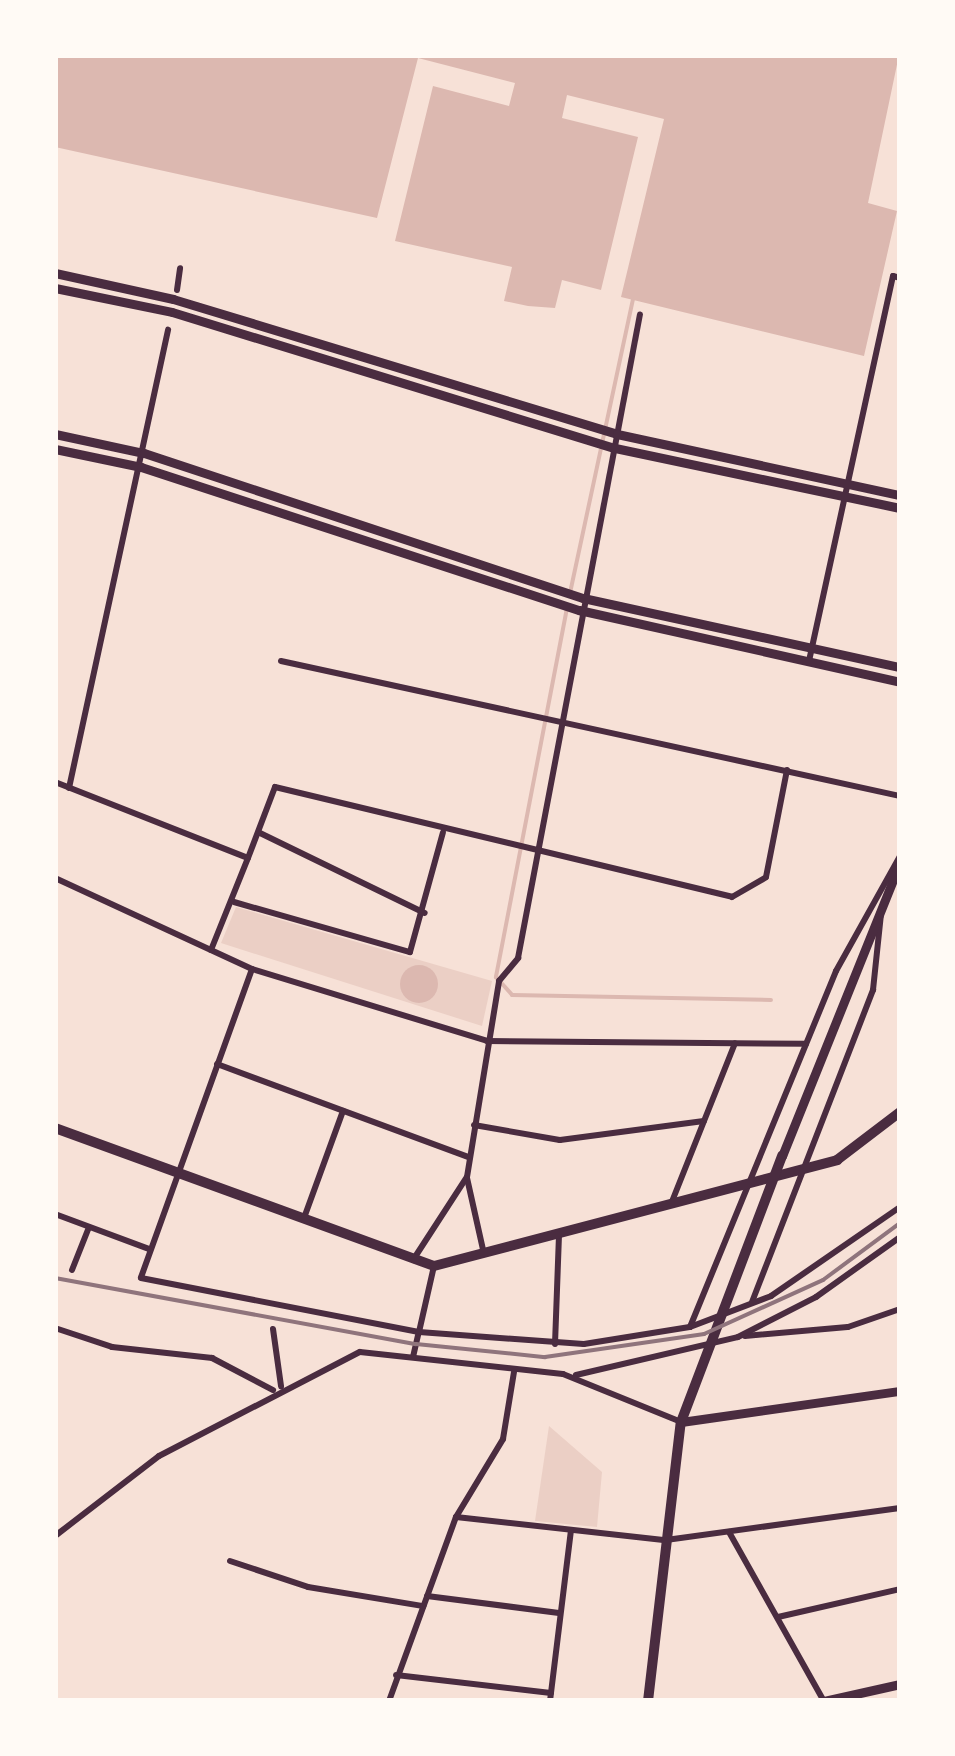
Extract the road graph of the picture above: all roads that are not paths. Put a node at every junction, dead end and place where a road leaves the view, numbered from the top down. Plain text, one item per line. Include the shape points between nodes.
1 (180, 268) dead end
2 (55, 273) edge
3 (900, 278) edge
4 (55, 288) edge
5 (176, 290) dead end
6 (640, 314) dead end
7 (168, 330) dead end
8 (55, 434) edge
9 (618, 434) junction
10 (55, 448) edge
11 (615, 448) junction
12 (144, 454) junction
13 (141, 467) junction
14 (850, 483) junction
15 (900, 495) edge
16 (847, 496) junction
17 (900, 508) edge
18 (583, 598) junction
19 (580, 610) junction
20 (813, 648) junction
21 (281, 661) dead end
22 (809, 661) junction
23 (900, 667) edge
24 (900, 682) edge
25 (560, 720) junction
26 (787, 770) junction
27 (55, 782) edge
28 (69, 788) junction
29 (900, 796) edge
30 (443, 832) junction
31 (260, 833) junction
32 (535, 853) junction
33 (248, 858) junction
34 (900, 860) edge
35 (55, 878) edge
36 (234, 902) junction
37 (425, 913) junction
38 (881, 913) junction
39 (211, 950) junction
40 (252, 969) junction
41 (487, 1041) junction
42 (735, 1043) junction
43 (806, 1044) junction
44 (218, 1064) junction
45 (343, 1111) junction
46 (900, 1112) edge
47 (704, 1120) junction
48 (474, 1125) junction
49 (55, 1128) edge
50 (782, 1156) joint
51 (469, 1157) junction
52 (799, 1171) junction
53 (177, 1174) junction
54 (467, 1177) junction
55 (749, 1185) junction
56 (670, 1206) junction
57 (900, 1207) edge
58 (55, 1214) edge
59 (304, 1220) junction
60 (89, 1227) junction
61 (559, 1235) junction
62 (900, 1236) edge
63 (149, 1250) junction
64 (484, 1255) junction
65 (413, 1260) junction
66 (434, 1266) junction
67 (72, 1270) dead end
68 (752, 1304) junction
69 (900, 1310) edge
70 (690, 1327) junction
71 (55, 1328) edge
72 (273, 1329) dead end
73 (419, 1332) junction
74 (738, 1337) junction
75 (555, 1344) junction
76 (412, 1357) junction
77 (514, 1372) junction
78 (574, 1376) junction
79 (277, 1388) junction
80 (900, 1391) edge
81 (681, 1422) junction
82 (900, 1508) edge
83 (456, 1516) junction
84 (571, 1530) junction
85 (729, 1532) junction
86 (56, 1533) edge
87 (666, 1540) junction
88 (230, 1561) dead end
89 (900, 1590) edge
90 (427, 1596) junction
91 (423, 1606) junction
92 (560, 1613) junction
93 (778, 1617) junction
94 (396, 1675) junction
95 (900, 1684) edge
96 (551, 1697) edge
97 (389, 1701) edge
98 (648, 1701) edge
99 (824, 1701) edge

1 - 5 street
2 - 9 street via 172,299
3 - 14 street
4 - 11 street via 172,312
6 - 9 street
7 - 12 street
8 - 12 street
9 - 11 street
9 - 14 street
10 - 13 street
11 - 16 street
11 - 18 street
12 - 13 street
12 - 18 street
13 - 19 street
13 - 28 street
14 - 15 street
14 - 16 street
16 - 17 street
16 - 20 street
18 - 19 street
18 - 20 street
19 - 22 street
19 - 25 street
20 - 22 street
20 - 23 street
21 - 25 street
22 - 24 street
25 - 26 street
25 - 32 street
26 - 29 street
26 - 32 street via 766,876 732,897
27 - 28 street
28 - 33 street
30 - 31 street via 274,787
30 - 32 street
30 - 37 street
31 - 33 street
31 - 37 street
32 - 41 street via 518,958 499,981
33 - 36 street
34 - 38 street
34 - 43 street
35 - 39 street
36 - 37 street via 410,952
36 - 39 street
38 - 50 street
38 - 52 street via 884,946 872,990
39 - 40 street
40 - 41 street
40 - 44 street
41 - 42 street
41 - 48 street
42 - 43 street
42 - 47 street
43 - 55 street
44 - 45 street
44 - 53 street
45 - 51 street
45 - 59 street
46 - 52 main road via 837,1160
47 - 48 street via 560,1140
47 - 56 street
48 - 51 street
49 - 53 main road
50 - 81 main road
51 - 54 street
52 - 55 main road
52 - 68 street
53 - 59 main road
53 - 63 street
54 - 64 street
54 - 65 street
55 - 56 main road
55 - 70 street
56 - 61 main road
57 - 68 street
58 - 60 street
59 - 65 main road
60 - 63 street
60 - 67 street
61 - 64 main road
61 - 75 street
62 - 74 street via 816,1298
63 - 73 street via 141,1272 149,1284
64 - 66 main road
65 - 66 main road
66 - 73 street
68 - 70 street
69 - 74 street via 848,1327
70 - 75 street
71 - 79 street via 112,1347 212,1358
72 - 79 street
73 - 75 street
73 - 76 street
74 - 78 street
76 - 77 street
76 - 79 street via 360,1352
77 - 78 street
77 - 83 street via 503,1439
78 - 81 street
79 - 86 street via 160,1456
80 - 81 street
81 - 87 main road
82 - 85 street
83 - 84 street
83 - 90 street
84 - 87 street
84 - 92 street
85 - 87 street
85 - 93 street
87 - 98 main road
88 - 91 street via 308,1588
89 - 93 street
90 - 91 street
90 - 92 street
91 - 94 street
92 - 96 street
93 - 99 street
94 - 96 street
94 - 97 street
95 - 99 street

